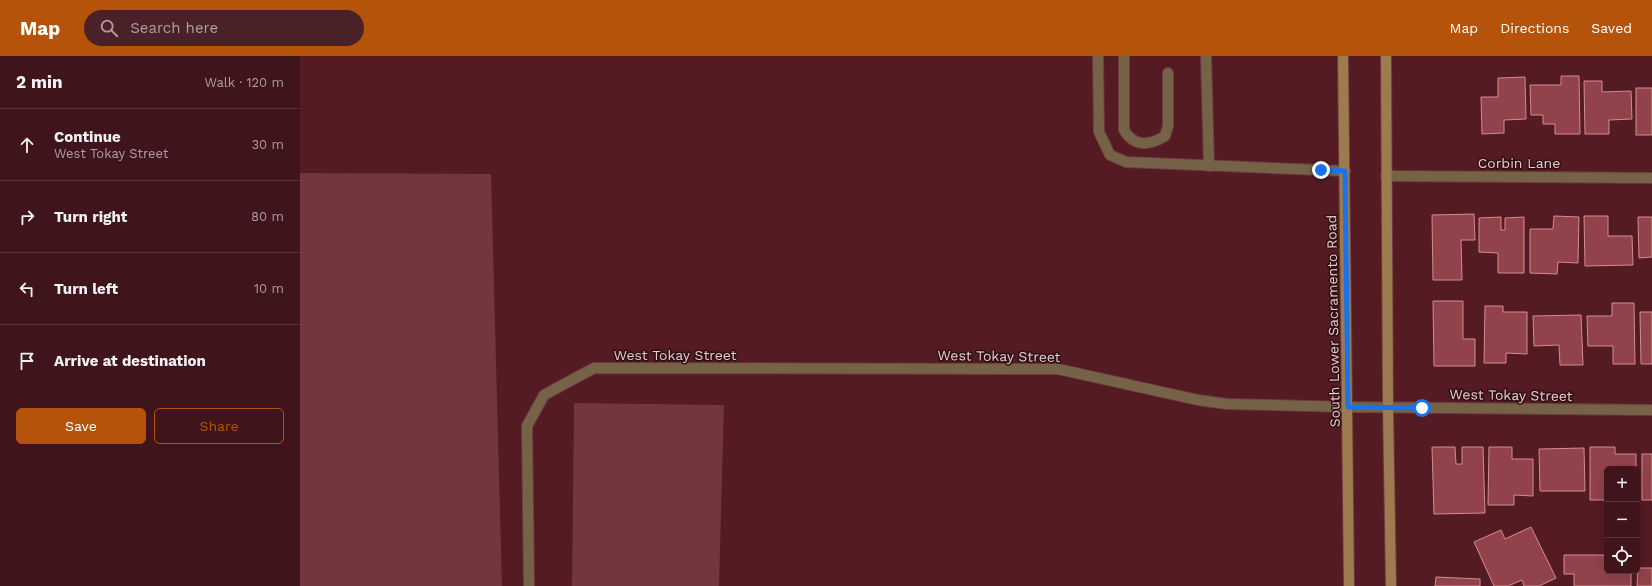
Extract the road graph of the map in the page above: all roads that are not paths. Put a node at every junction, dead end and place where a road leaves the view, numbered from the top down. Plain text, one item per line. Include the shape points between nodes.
1 (1098, 56) edge
2 (1124, 56) edge
3 (1206, 56) edge
4 (1343, 56) edge
5 (1386, 56) edge
6 (1168, 73) dead end
7 (1210, 166) junction
8 (1345, 171) junction
9 (1386, 176) junction
10 (1652, 178) edge
11 (1348, 407) junction
12 (1388, 407) junction
13 (1652, 410) edge
14 (529, 586) edge
15 (1349, 586) edge
16 (1391, 586) edge

1 - 7 street via 1099,132 1110,155 1126,162
2 - 6 street via 1124,130 1129,138 1138,143 1155,142 1165,136 1168,126
3 - 7 street
4 - 8 main road, South Lower Sacramento Road
5 - 9 main road
7 - 8 street
8 - 11 main road, South Lower Sacramento Road
9 - 10 street, Corbin Lane
9 - 12 main road
11 - 12 street, West Tokay Street
11 - 14 street, West Tokay Street via 1227,404 1058,369 594,368 544,395 527,426
11 - 15 main road, South Lower Sacramento Road
12 - 13 street, West Tokay Street
12 - 16 main road

